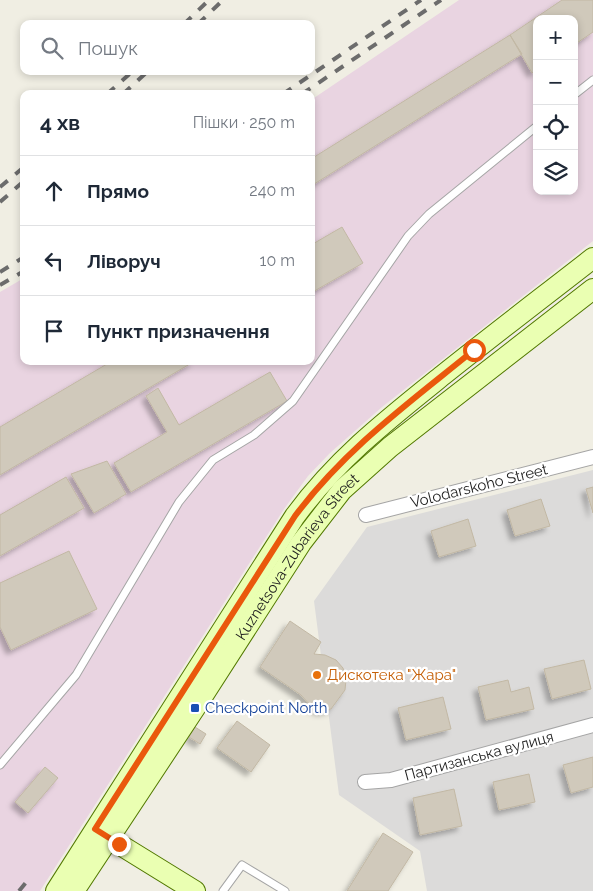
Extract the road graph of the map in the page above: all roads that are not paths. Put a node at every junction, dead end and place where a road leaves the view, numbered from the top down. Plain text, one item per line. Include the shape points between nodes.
1 (593, 80) edge
2 (578, 92) edge
3 (533, 129) edge
4 (593, 258) edge
5 (593, 289) edge
6 (593, 457) edge
7 (366, 515) dead end
8 (593, 725) edge
9 (0, 765) edge
10 (365, 782) dead end
11 (101, 833) junction
12 (56, 891) edge
13 (74, 891) edge
14 (195, 891) edge
15 (223, 891) edge
16 (285, 891) edge

1 - 2 lane
3 - 9 lane via 429,214 408,236 293,401 254,435 213,460 179,502 76,675
4 - 11 main road, Kuznetsova-Zubarieva Street via 391,417 318,485 295,516
5 - 11 main road, Kuznetsova-Zubarieva Street via 390,447 342,490 301,543 195,708
6 - 7 street, Volodarskoho Street
8 - 10 street, Партизанська вулиця via 391,780
11 - 12 main road, Kuznetsova-Zubarieva Street
11 - 13 main road, Kuznetsova-Zubarieva Street
11 - 14 main road
15 - 16 lane via 242,865

